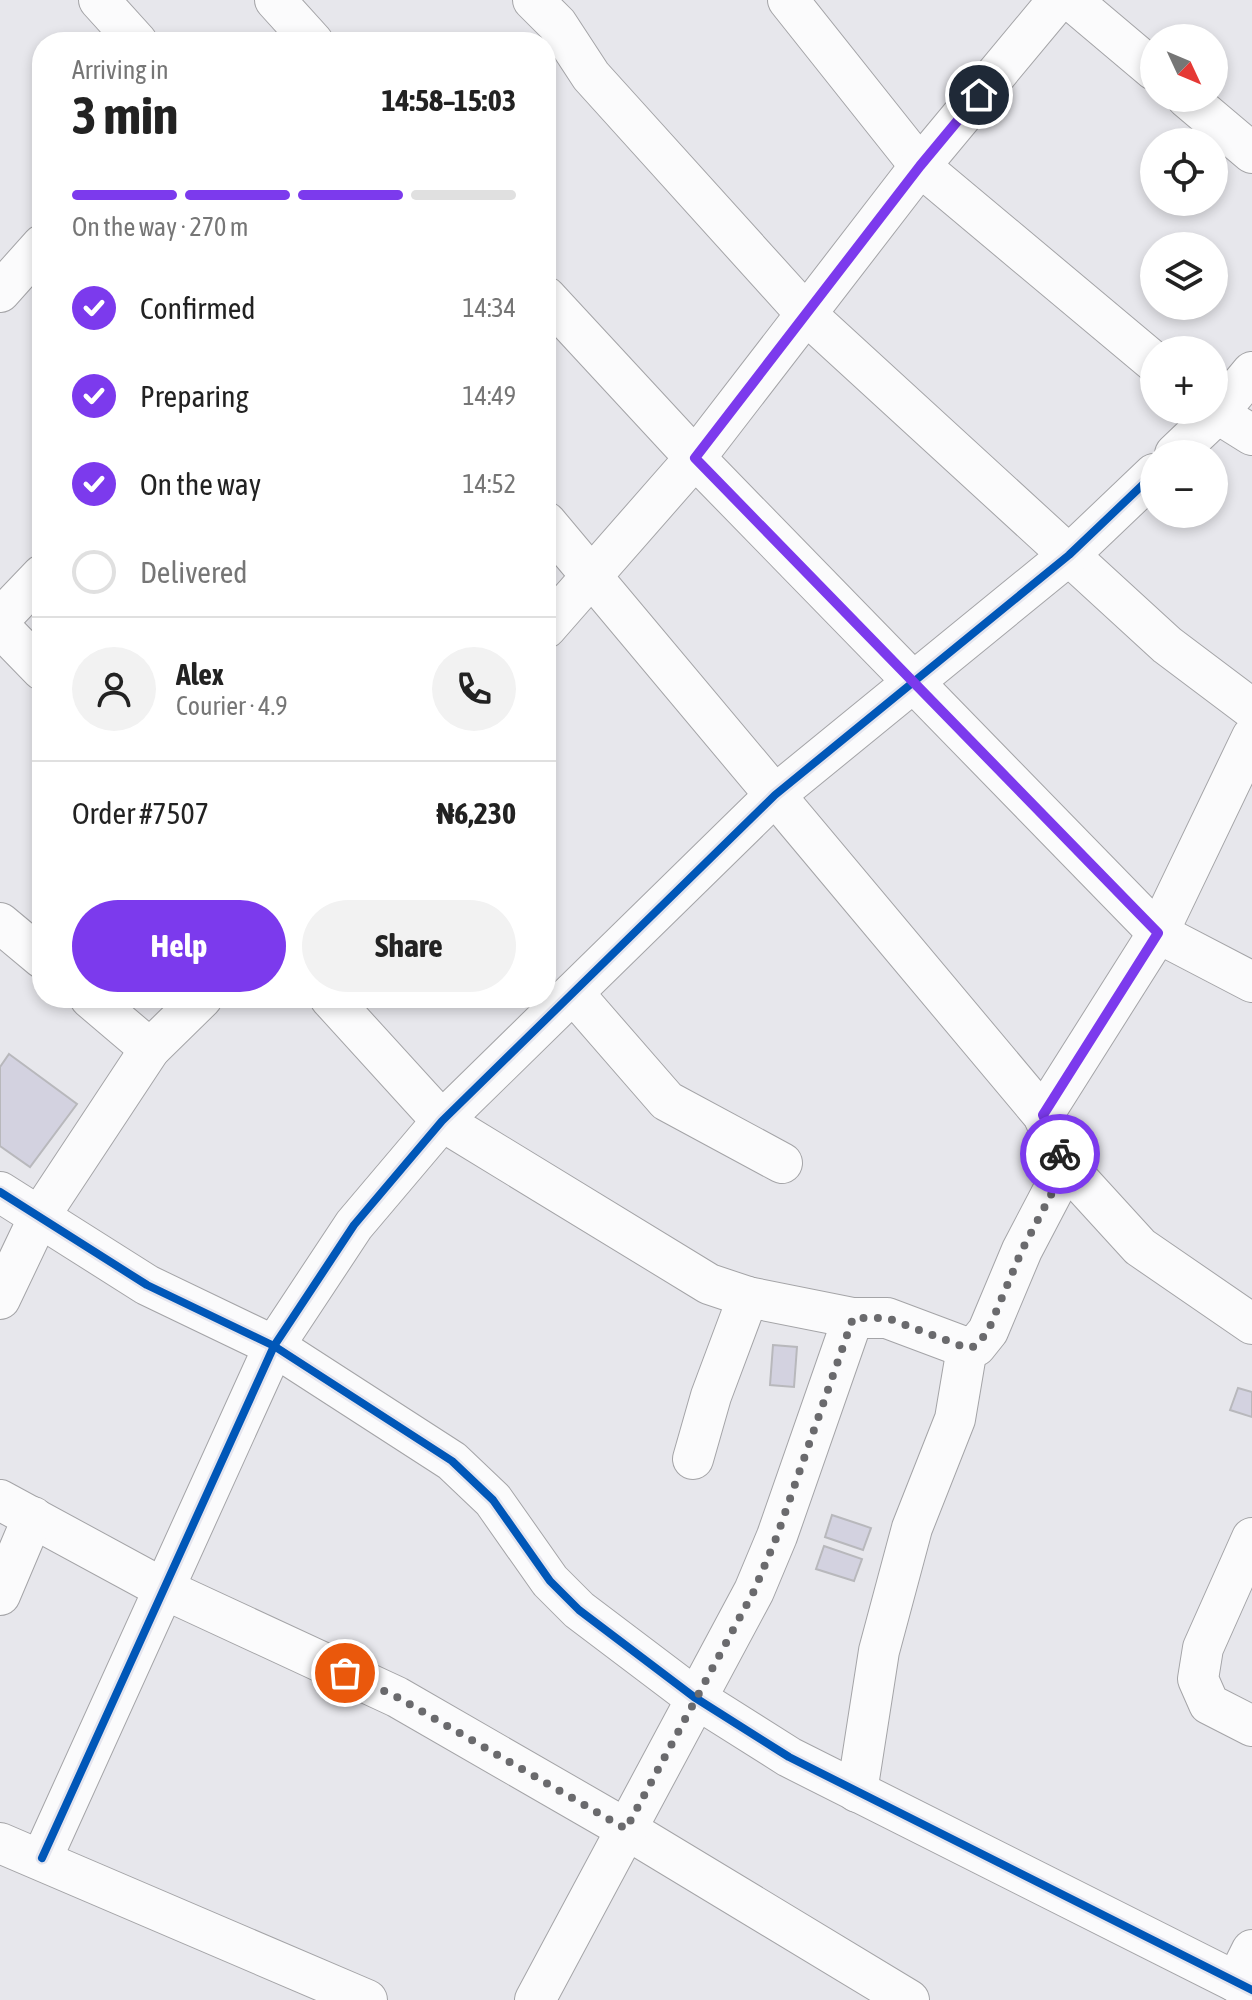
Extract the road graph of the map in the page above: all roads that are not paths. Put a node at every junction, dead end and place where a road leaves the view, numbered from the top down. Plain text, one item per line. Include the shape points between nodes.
1 (99, 0) edge
2 (275, 0) edge
3 (788, 0) edge
4 (1058, 0) edge
5 (1071, 0) edge
6 (554, 17) edge
7 (128, 32) edge
8 (304, 32) edge
9 (1140, 58) edge
10 (1204, 112) edge
11 (1252, 153) edge
12 (920, 166) junction
13 (32, 256) edge
14 (0, 292) edge
15 (556, 308) edge
16 (807, 315) junction
17 (1140, 350) edge
18 (1252, 372) edge
19 (1228, 397) edge
20 (1228, 420) edge
21 (1203, 424) edge
22 (1252, 435) edge
23 (1188, 440) edge
24 (695, 458) junction
25 (1140, 487) edge
26 (556, 534) edge
27 (1069, 555) junction
28 (589, 575) junction
29 (32, 585) edge
30 (2, 614) edge
31 (556, 616) edge
32 (32, 656) edge
33 (914, 681) junction
34 (1252, 709) edge
35 (1252, 737) edge
36 (775, 795) junction
37 (0, 923) edge
38 (1158, 933) junction
39 (32, 950) edge
40 (1252, 982) edge
41 (573, 993) junction
42 (102, 1008) edge
43 (192, 1008) edge
44 (339, 1008) edge
45 (150, 1049) junction
46 (1043, 1115) junction
47 (442, 1121) junction
48 (782, 1163) dead end
49 (1066, 1166) junction
50 (0, 1192) edge
51 (39, 1217) junction
52 (748, 1297) junction
53 (0, 1299) edge
54 (853, 1318) junction
55 (1252, 1324) edge
56 (274, 1346) junction
57 (967, 1348) junction
58 (693, 1459) dead end
59 (16, 1508) edge
60 (1252, 1538) edge
61 (164, 1589) junction
62 (0, 1595) edge
63 (694, 1697) junction
64 (1252, 1726) edge
65 (857, 1792) junction
66 (626, 1829) junction
67 (13, 1855) edge
68 (1247, 1974) edge
69 (367, 2000) edge
70 (535, 2000) edge
71 (909, 2000) edge

1 - 7 street
2 - 8 street
3 - 12 street
4 - 12 street
5 - 9 street
6 - 16 street via 591,76
10 - 11 street
12 - 16 street
12 - 17 street
13 - 14 street
15 - 24 street
16 - 24 street
16 - 27 street
18 - 19 street
20 - 22 street
21 - 23 street
24 - 28 street
24 - 33 street
25 - 27 street
26 - 28 street
27 - 33 street
27 - 34 street via 1167,645
28 - 31 street
28 - 36 street
29 - 30 street
30 - 32 street
33 - 36 street
33 - 38 street
35 - 38 street
36 - 41 street
36 - 46 street
37 - 39 street
38 - 40 street
38 - 46 street
41 - 47 street
41 - 48 street via 667,1101
42 - 45 street
43 - 45 street
44 - 47 street
45 - 51 street
46 - 49 street
47 - 52 street via 709,1284
47 - 56 street via 354,1225
49 - 55 street via 1140,1247
49 - 57 street via 988,1331 976,1346
50 - 51 street
51 - 53 street
51 - 56 street via 147,1285
52 - 54 street
52 - 58 street
54 - 57 street via 887,1318
54 - 63 street via 754,1591
56 - 61 street
56 - 63 street via 452,1461 493,1500 550,1581 579,1610
57 - 65 street via 955,1419 912,1528 879,1651
59 - 61 street
59 - 62 street
60 - 64 street via 1203,1648 1198,1679 1209,1704
61 - 66 street via 397,1697
61 - 67 street
63 - 65 street via 789,1757
63 - 66 street
65 - 68 street
66 - 70 street
66 - 71 street
67 - 69 street

